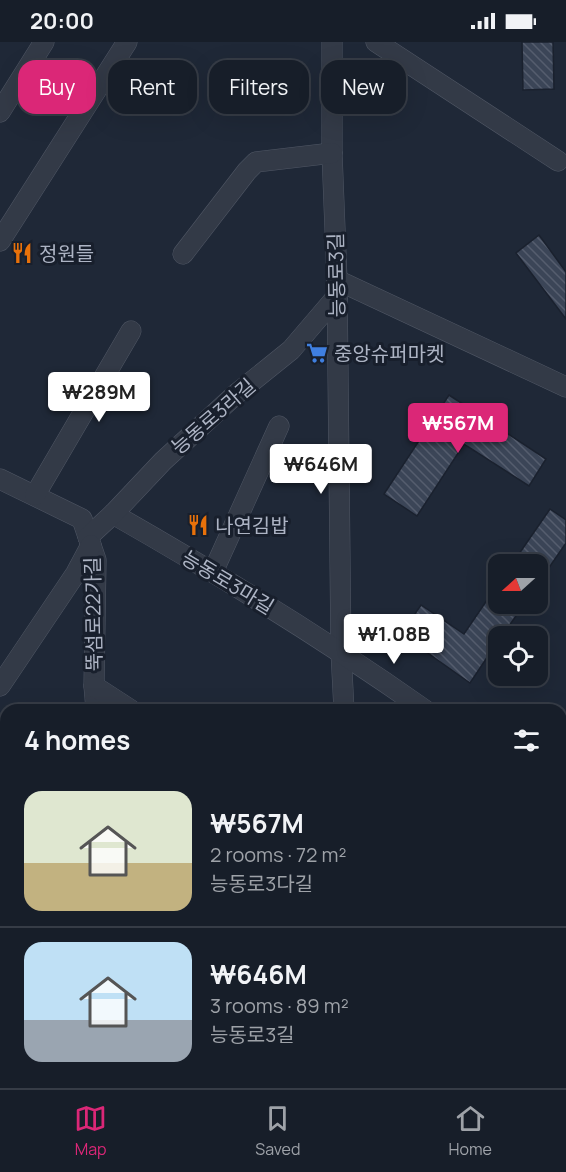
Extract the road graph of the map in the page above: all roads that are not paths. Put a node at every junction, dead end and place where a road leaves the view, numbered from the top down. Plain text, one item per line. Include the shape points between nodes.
1 (44, 42) edge
2 (127, 42) edge
3 (332, 42) edge
4 (376, 42) edge
5 (0, 112) edge
6 (332, 153) junction
7 (563, 160) edge
8 (0, 241) edge
9 (183, 254) dead end
10 (337, 287) junction
11 (131, 331) dead end
12 (566, 387) edge
13 (279, 426) dead end
14 (0, 479) edge
15 (35, 495) junction
16 (113, 514) junction
17 (87, 534) junction
18 (213, 572) junction
19 (341, 652) junction
20 (0, 686) edge
21 (94, 686) junction
22 (95, 704) edge
23 (122, 704) edge
24 (344, 704) edge
25 (415, 704) edge

1 - 5 street
2 - 8 street
3 - 6 street, 능동로3길
4 - 7 street
6 - 9 street via 256,162
6 - 10 street, 능동로3길
10 - 12 street
10 - 16 street, 능동로3라길 via 291,350 163,461
10 - 19 street, 능동로3길
11 - 15 street
13 - 18 street
14 - 15 street
15 - 17 street
16 - 17 street, 능동로3라길
16 - 18 street, 능동로3마길
17 - 20 street, 능동로3라길 via 76,573
17 - 21 street, 뚝섬로22가길 via 96,560
18 - 19 street, 능동로3마길
19 - 24 street, 능동로3길
19 - 25 street
21 - 22 street, 뚝섬로22가길
21 - 23 street

